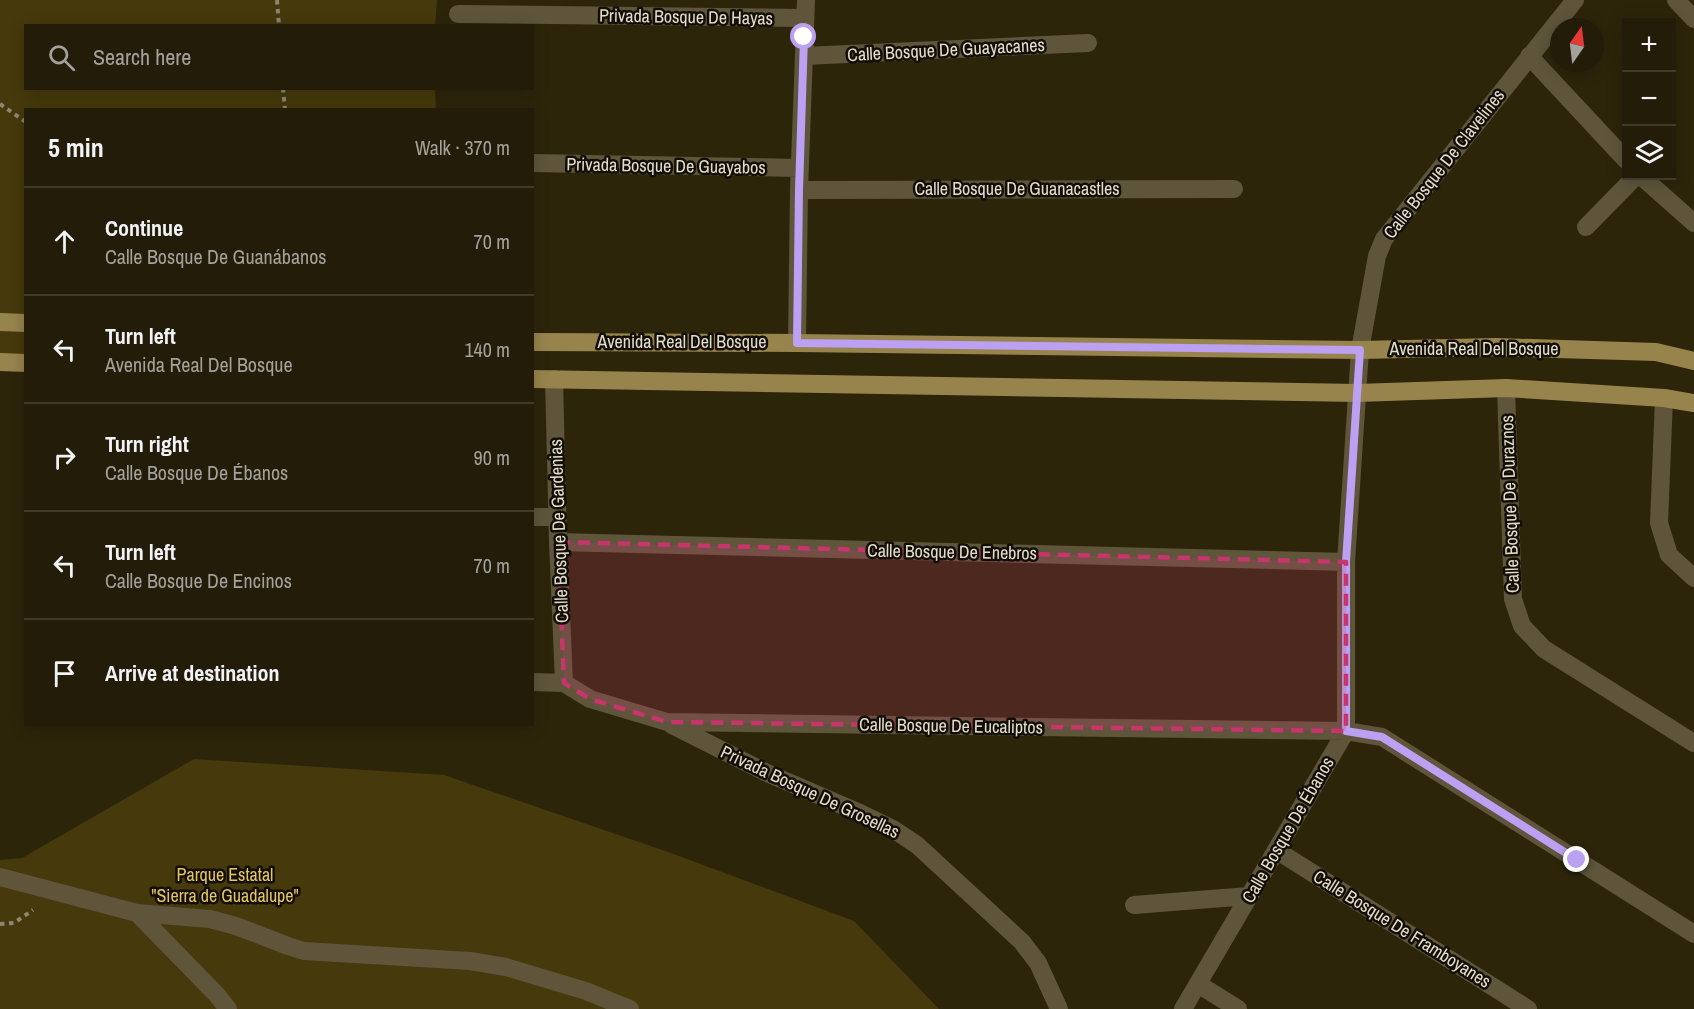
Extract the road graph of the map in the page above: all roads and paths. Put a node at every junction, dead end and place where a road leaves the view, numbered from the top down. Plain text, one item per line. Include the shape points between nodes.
1 (277, 0) edge
2 (806, 0) edge
3 (1575, 0) edge
4 (1676, 0) edge
5 (458, 14) dead end
6 (805, 18) junction
7 (1694, 19) edge
8 (279, 24) edge
9 (1088, 43) dead end
10 (804, 56) junction
11 (1530, 56) junction
12 (284, 90) edge
13 (0, 104) edge
14 (285, 108) edge
15 (24, 121) edge
16 (1622, 156) edge
17 (534, 164) edge
18 (800, 168) junction
19 (1632, 180) edge
20 (1646, 180) edge
21 (1234, 189) dead end
22 (799, 190) junction
23 (1694, 223) edge
24 (1586, 228) dead end
25 (0, 322) edge
26 (24, 323) edge
27 (534, 342) edge
28 (797, 343) junction
29 (1360, 350) junction
30 (1694, 361) edge
31 (0, 362) edge
32 (24, 363) edge
33 (534, 379) edge
34 (554, 379) junction
35 (1506, 388) junction
36 (1357, 393) junction
37 (1664, 398) junction
38 (1694, 403) edge
39 (534, 517) edge
40 (557, 517) junction
41 (558, 542) junction
42 (1346, 562) junction
43 (1694, 578) edge
44 (534, 682) edge
45 (564, 683) junction
46 (667, 722) junction
47 (1346, 731) junction
48 (1694, 743) edge
49 (1276, 850) junction
50 (0, 877) edge
51 (1249, 896) junction
52 (1134, 905) dead end
53 (137, 913) junction
54 (1694, 934) edge
55 (1198, 984) junction
56 (228, 1009) edge
57 (630, 1009) edge
58 (1059, 1009) edge
59 (1183, 1009) edge
60 (1238, 1009) edge
61 (1528, 1009) edge

1 - 8 path
2 - 6 street
3 - 11 street, Calle Bosque De Clavelines
4 - 7 street
5 - 6 street, Privada Bosque De Hayas
6 - 10 street
9 - 10 street, Calle Bosque De Guayacanes
10 - 18 street
11 - 16 street
11 - 29 street, Calle Bosque De Clavelines via 1384,239 1377,256
12 - 14 path
13 - 15 path
17 - 18 street, Privada Bosque De Guayabos
18 - 22 street
19 - 24 street
20 - 23 street
21 - 22 street, Calle Bosque De Guanacastles
22 - 28 street
25 - 26 main road
27 - 28 main road, Avenida Real Del Bosque
28 - 29 main road, Avenida Real Del Bosque
29 - 30 main road, Avenida Real Del Bosque via 1542,348 1656,352
29 - 36 street
31 - 32 main road
33 - 34 main road
34 - 36 main road
34 - 40 street, Calle Bosque De Gardenias
35 - 36 main road
35 - 37 main road
35 - 48 street, Calle Bosque De Duraznos via 1513,599 1522,626 1544,649
36 - 42 street
37 - 38 main road
37 - 43 street via 1659,523 1669,555
39 - 40 street
40 - 41 street, Calle Bosque De Gardenias
41 - 42 street, Calle Bosque De Enebros
41 - 45 street, Calle Bosque De Gardenias
42 - 47 street
44 - 45 street
45 - 46 street, Calle Bosque De Eucaliptos via 590,699
46 - 47 street, Calle Bosque De Eucaliptos
46 - 58 street, Privada Bosque De Grosellas via 767,773 893,829 917,845 1022,942 1038,963
47 - 49 street, Calle Bosque De Ébanos
47 - 54 street, Calle Bosque De Eucaliptos via 1382,737
49 - 51 street, Calle Bosque De Ébanos
49 - 61 street, Calle Bosque De Framboyanes
50 - 53 street
51 - 52 street
51 - 55 street, Calle Bosque De Ébanos
53 - 56 street
53 - 57 street via 210,919 304,951 470,961 506,967
55 - 59 street, Calle Bosque De Ébanos
55 - 60 street

